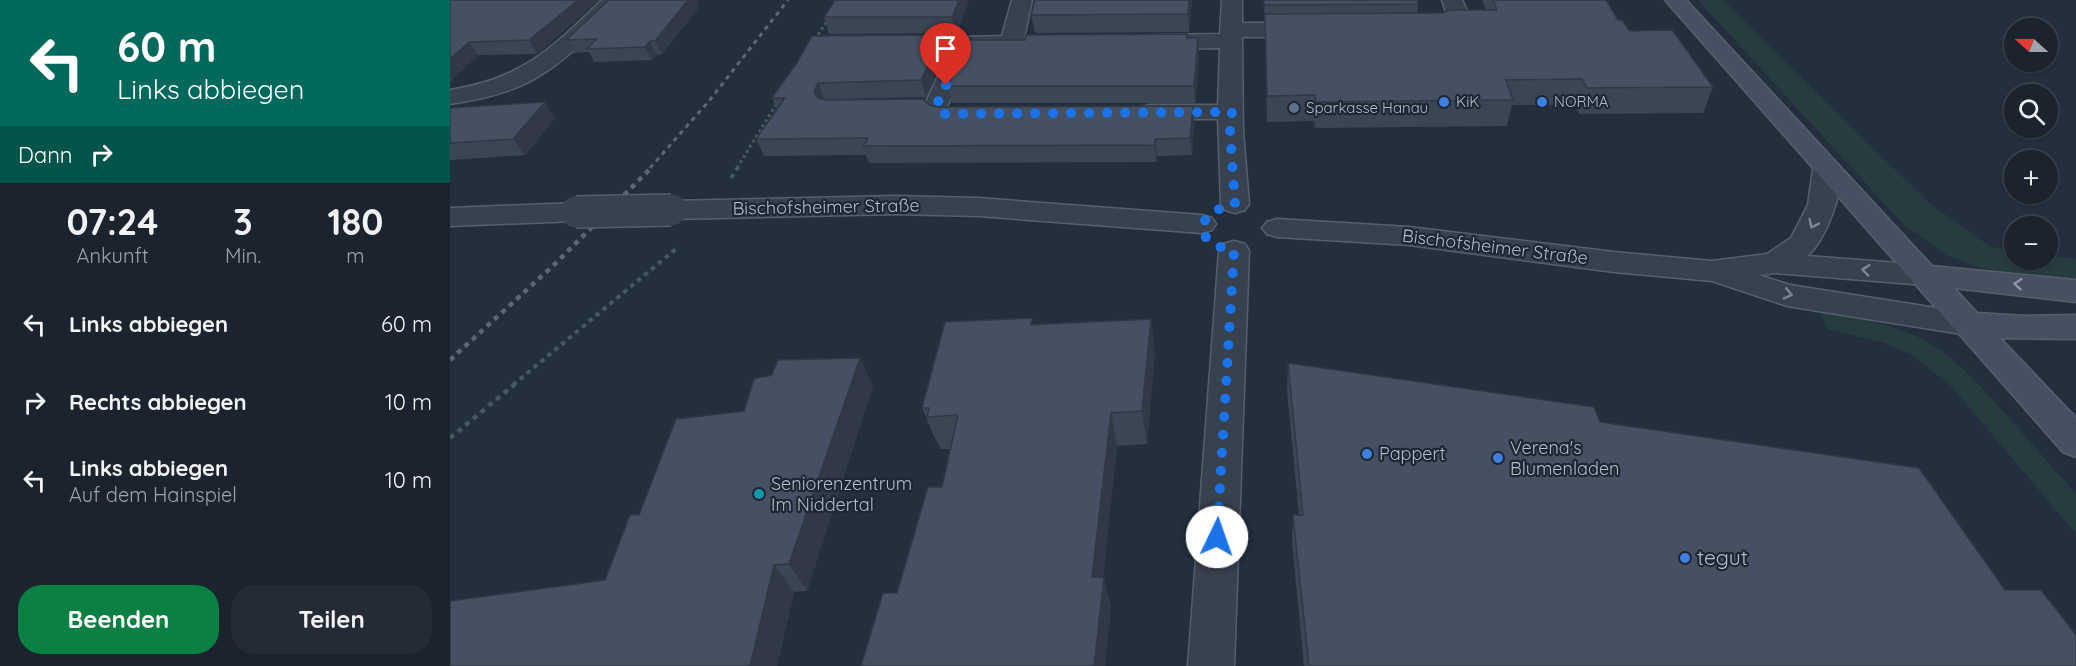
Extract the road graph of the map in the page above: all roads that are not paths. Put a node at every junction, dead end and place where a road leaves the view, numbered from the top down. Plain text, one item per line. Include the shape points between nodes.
1 (614, 0) edge
2 (1022, 0) edge
3 (1232, 0) edge
4 (1452, 0) edge
5 (1676, 0) edge
6 (1402, 29) edge
7 (1334, 30) edge
8 (1232, 36) junction
9 (1128, 42) edge
10 (1011, 43) junction
11 (1035, 43) edge
12 (883, 44) edge
13 (964, 44) junction
14 (450, 98) edge
15 (935, 108) edge
16 (1132, 112) edge
17 (1232, 112) junction
18 (1826, 169) junction
19 (1235, 204) junction
20 (450, 218) edge
21 (1202, 224) junction
22 (1277, 228) junction
23 (1234, 251) junction
24 (1775, 263) junction
25 (1712, 271) junction
26 (1924, 275) junction
27 (2076, 291) edge
28 (1968, 324) junction
29 (2076, 327) edge
30 (2076, 442) edge
31 (1210, 666) edge

1 - 14 street via 549,62 531,74 494,89
2 - 10 street
3 - 8 street
4 - 6 street via 1458,15 1449,24
5 - 18 main road
7 - 8 street
8 - 9 street
8 - 17 street
10 - 11 street
10 - 13 street
12 - 13 street
13 - 15 street
16 - 17 street
17 - 19 street
18 -> 24 street via 1822,205 1803,244
18 - 26 main road
19 - 21 street via 1216,209
19 - 22 street via 1256,206 1267,212
20 - 21 street, Bischofsheimer Straße, bridge via 895,206 978,207
21 - 23 street via 1208,241
22 - 23 street via 1264,244
22 - 25 street, Bischofsheimer Straße via 1409,236
23 - 31 street
24 - 25 street
26 -> 24 street
25 -> 28 street via 1786,295
27 -> 26 main road
26 - 28 main road
28 - 29 main road
28 - 30 main road

